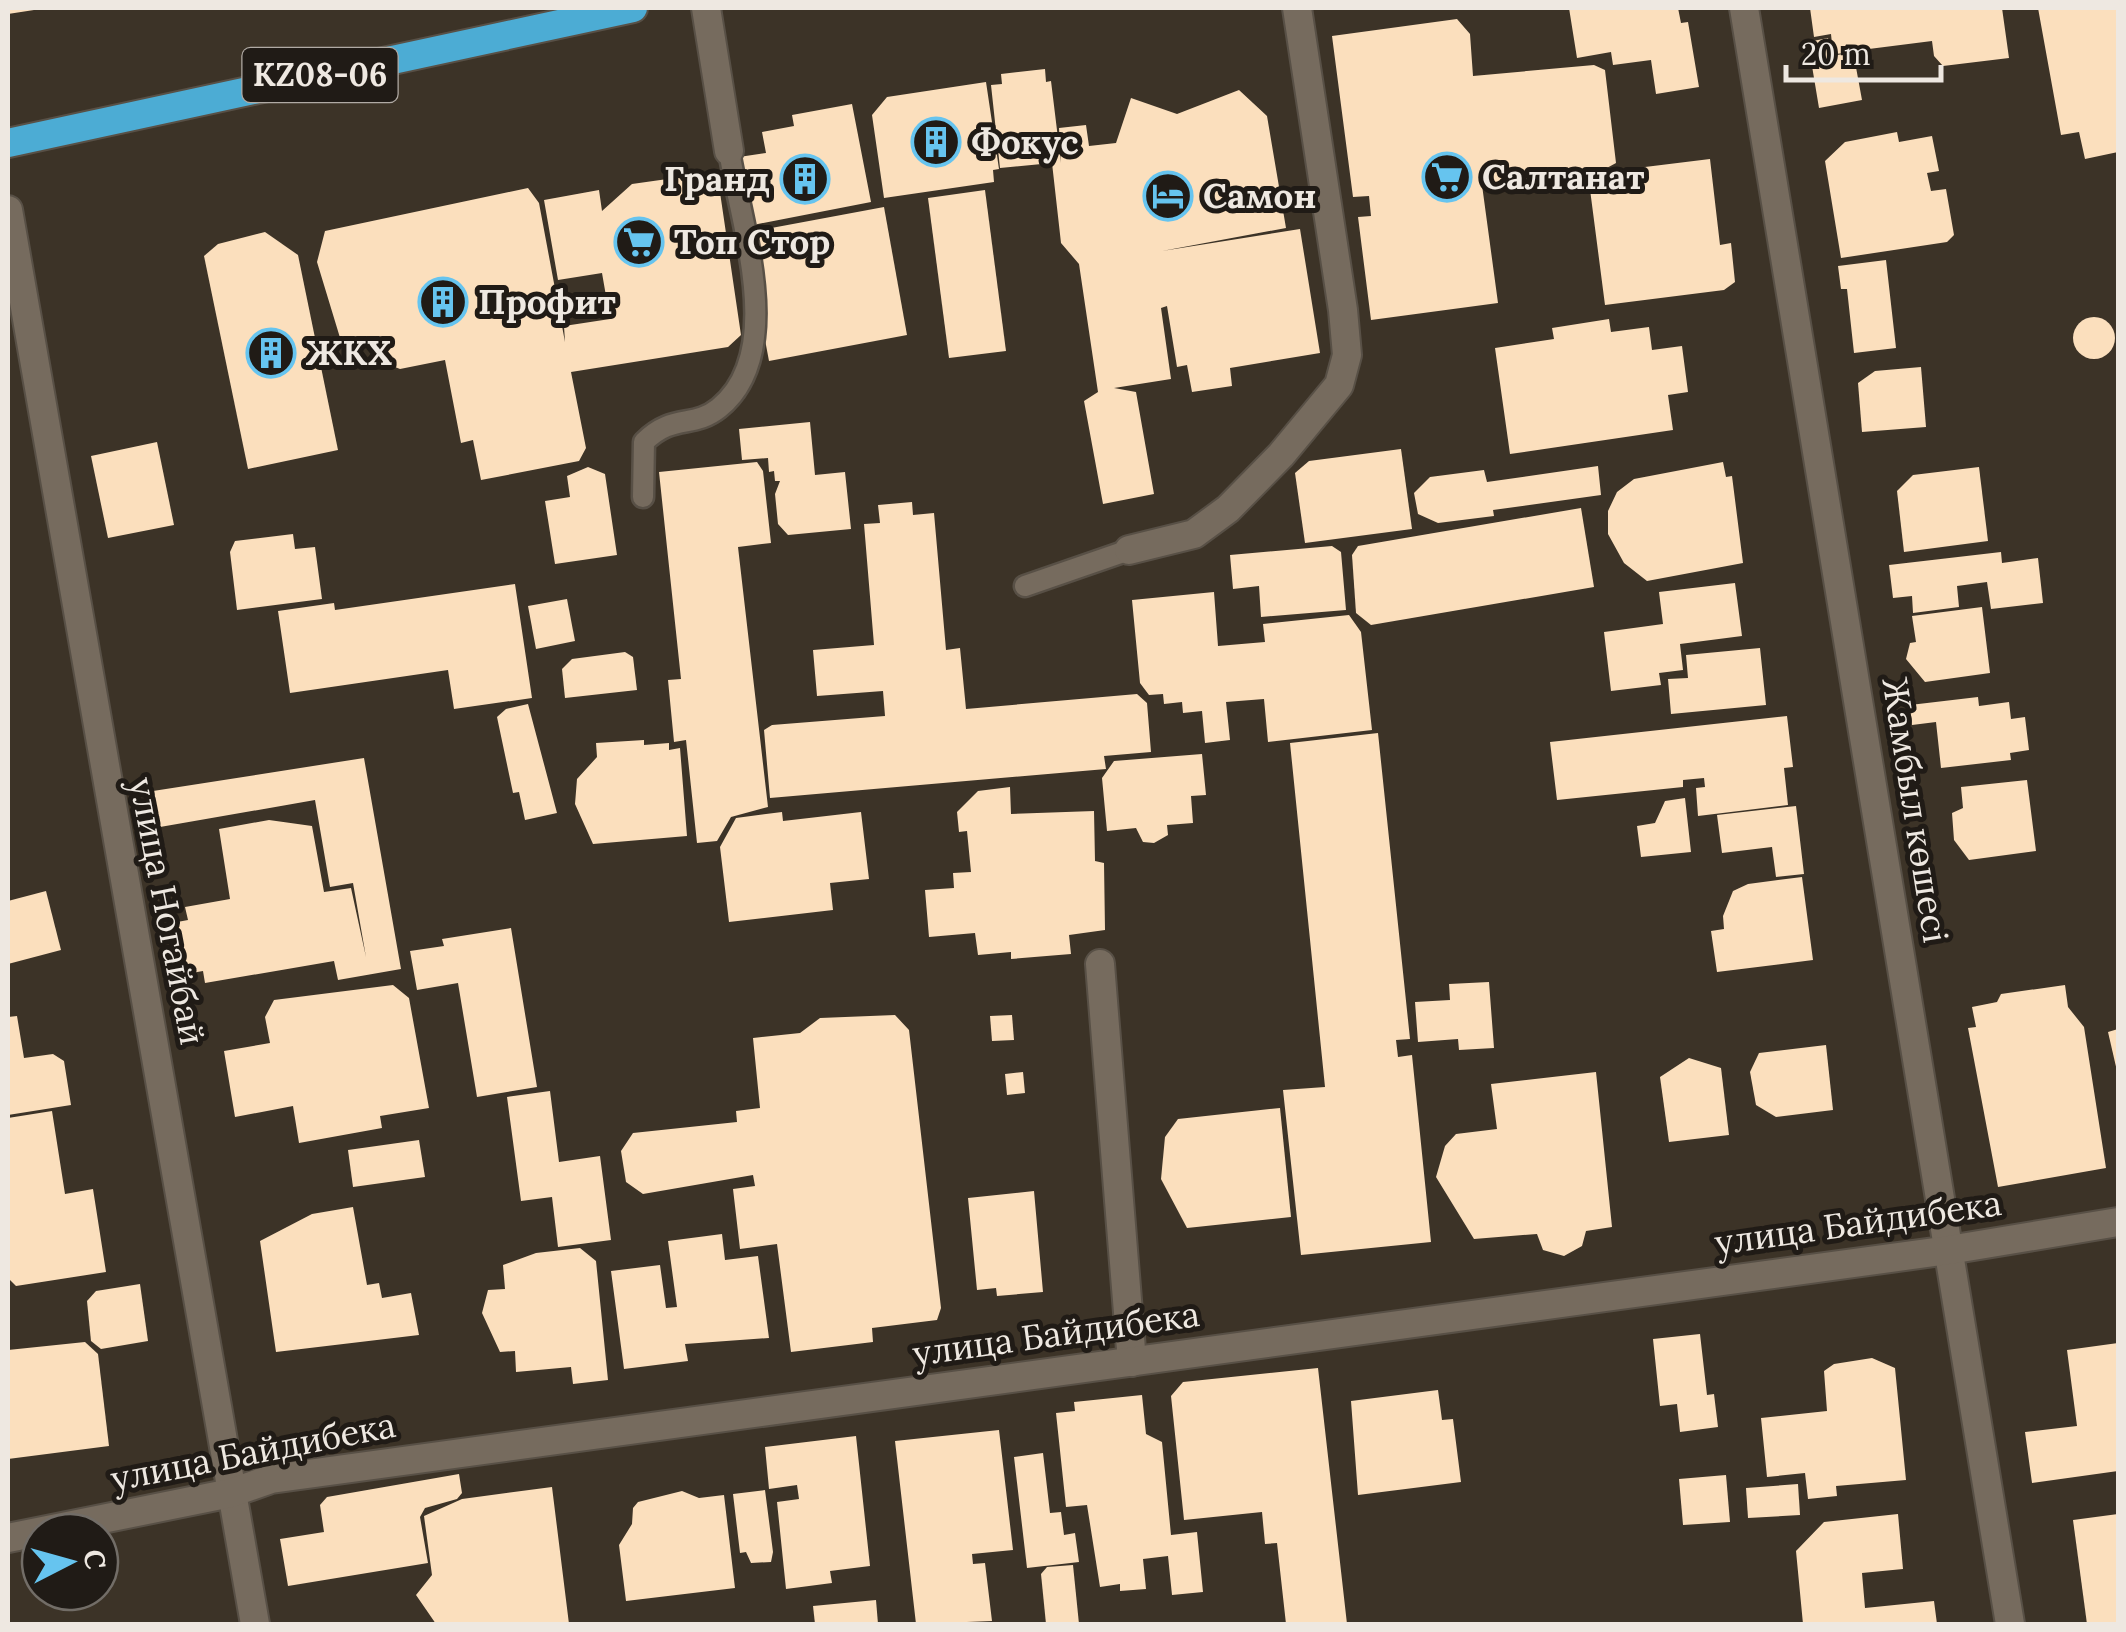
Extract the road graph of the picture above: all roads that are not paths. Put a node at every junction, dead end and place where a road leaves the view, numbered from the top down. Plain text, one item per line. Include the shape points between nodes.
1 (632, 8) edge
2 (706, 8) edge
3 (1297, 8) edge
4 (1744, 8) edge
5 (8, 142) edge
6 (729, 152) joint
7 (8, 210) edge
8 (643, 497) dead end
9 (1129, 550) joint
10 (1025, 586) dead end
11 (1100, 964) dead end
12 (2118, 1222) edge
13 (1949, 1250) junction
14 (1132, 1362) junction
15 (232, 1492) junction
16 (8, 1538) edge
17 (255, 1624) edge
18 (2010, 1624) edge

1 - 5 highway, KZ08-06
2 - 6 street
3 - 9 street via 1342,310 1346,355 1339,385 1228,509 1194,534
4 - 13 street, Жамбыл көшесі
6 - 8 lane via 756,312 754,354 740,386 716,411 662,424 644,442
7 - 15 street, улица Ногайбай
9 - 10 lane
11 - 14 street
12 - 13 street, улица Байдибека
13 - 14 street, улица Байдибека
13 - 18 street, Жамбыл көшесі
14 - 15 street, улица Байдибека via 272,1480
15 - 16 street, улица Байдибека
15 - 17 street, улица Ногайбай

